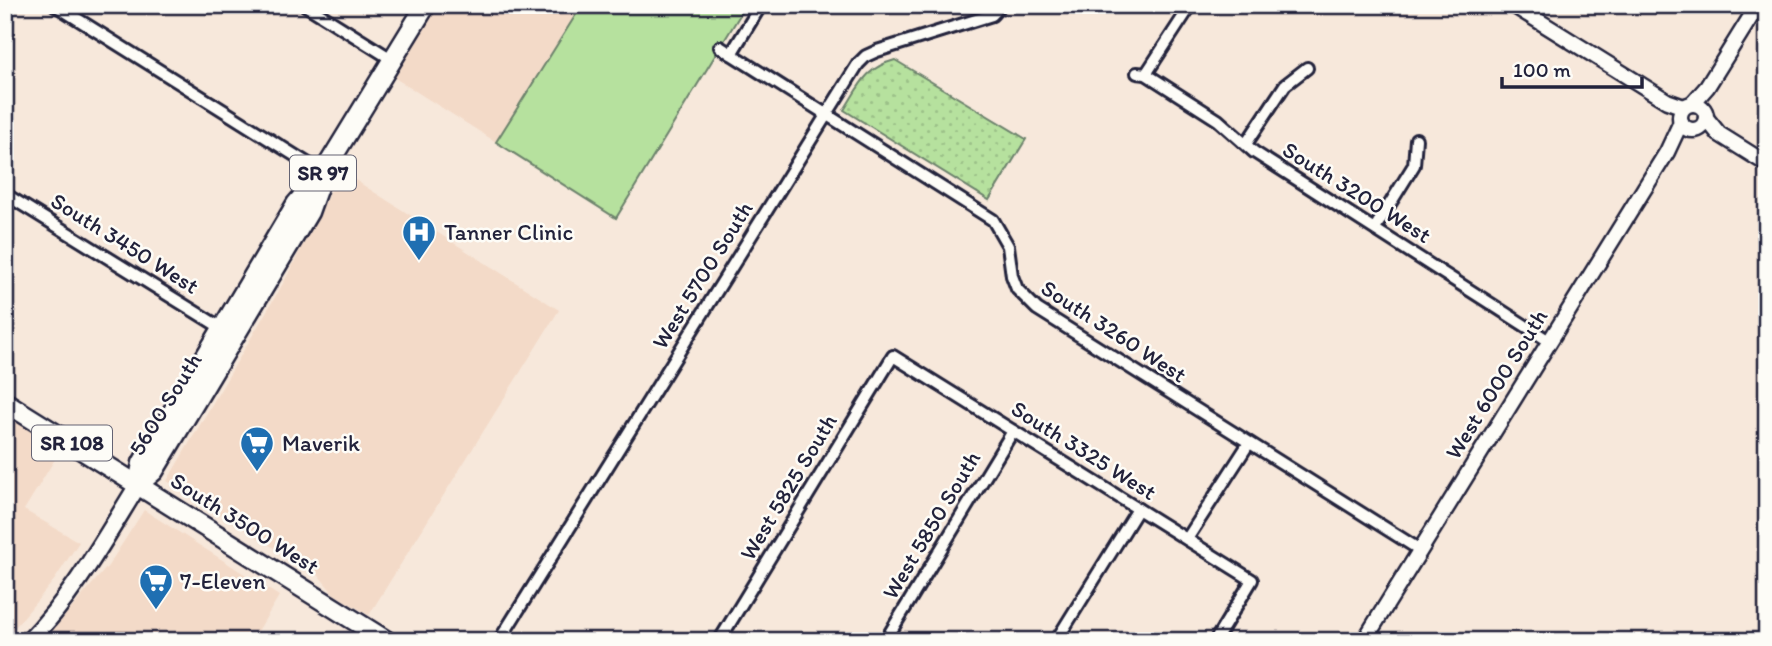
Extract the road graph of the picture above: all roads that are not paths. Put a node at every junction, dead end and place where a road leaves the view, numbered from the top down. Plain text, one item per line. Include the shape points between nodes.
1 (55, 5) edge
2 (305, 5) edge
3 (426, 5) edge
4 (761, 5) edge
5 (1001, 5) edge
6 (1191, 5) edge
7 (1513, 5) edge
8 (1758, 5) edge
9 (720, 47) dead end
10 (731, 54) junction
11 (393, 60) junction
12 (1307, 68) dead end
13 (827, 114) junction
14 (1691, 116) junction
15 (1416, 139) dead end
16 (1246, 144) junction
17 (1767, 164) edge
18 (323, 173) junction
19 (5, 194) edge
20 (1375, 228) junction
21 (223, 329) junction
22 (1549, 341) junction
23 (893, 356) joint
24 (5, 402) edge
25 (1013, 431) junction
26 (1250, 443) junction
27 (138, 485) junction
28 (1138, 509) junction
29 (1187, 538) junction
30 (1420, 550) junction
31 (374, 637) edge
32 (29, 641) edge
33 (499, 641) edge
34 (719, 641) edge
35 (885, 641) edge
36 (1056, 641) edge
37 (1215, 641) edge
38 (1364, 641) edge

1 - 18 street
2 - 11 street
3 - 11 main road, 5600 South / SR 97
4 - 10 street
5 - 13 street, West 5700 South via 992,15 866,56
6 - 16 street, South 3200 West via 1142,74 1218,120
7 - 14 street
8 - 14 street, West 6000 South
9 - 10 street, South 3260 West
10 - 13 street, South 3260 West
11 - 18 main road, 5600 South / SR 97
12 - 16 street via 1285,85
13 - 26 street, South 3260 West via 993,220 1008,246 1017,289 1037,309
13 - 33 street, West 5700 South
14 - 17 street
14 - 22 street, West 6000 South
15 - 20 street via 1414,165
16 - 20 street, South 3200 West
18 - 21 main road, 5600 South / SR 97 via 296,204
18 - 27 main road, 5600 South / SR 97 via 303,223 154,471
19 - 21 street, South 3450 West
20 - 22 street, South 3200 West
21 - 27 main road, 5600 South / SR 97 via 142,463
22 - 30 street, West 6000 South
23 - 25 street, South 3325 West
23 - 34 street, West 5825 South
24 - 27 main road, South 3500 West / SR 108
25 - 28 street, South 3325 West
25 - 35 street, West 5850 South
26 - 29 street
26 - 30 street, South 3260 West
27 - 31 main road, South 3500 West / SR 108
27 - 32 main road, SR 97 via 51,617
28 - 29 street, South 3325 West
28 - 36 street
29 - 37 street, South 3325 West via 1252,580
30 - 38 street, West 6000 South

